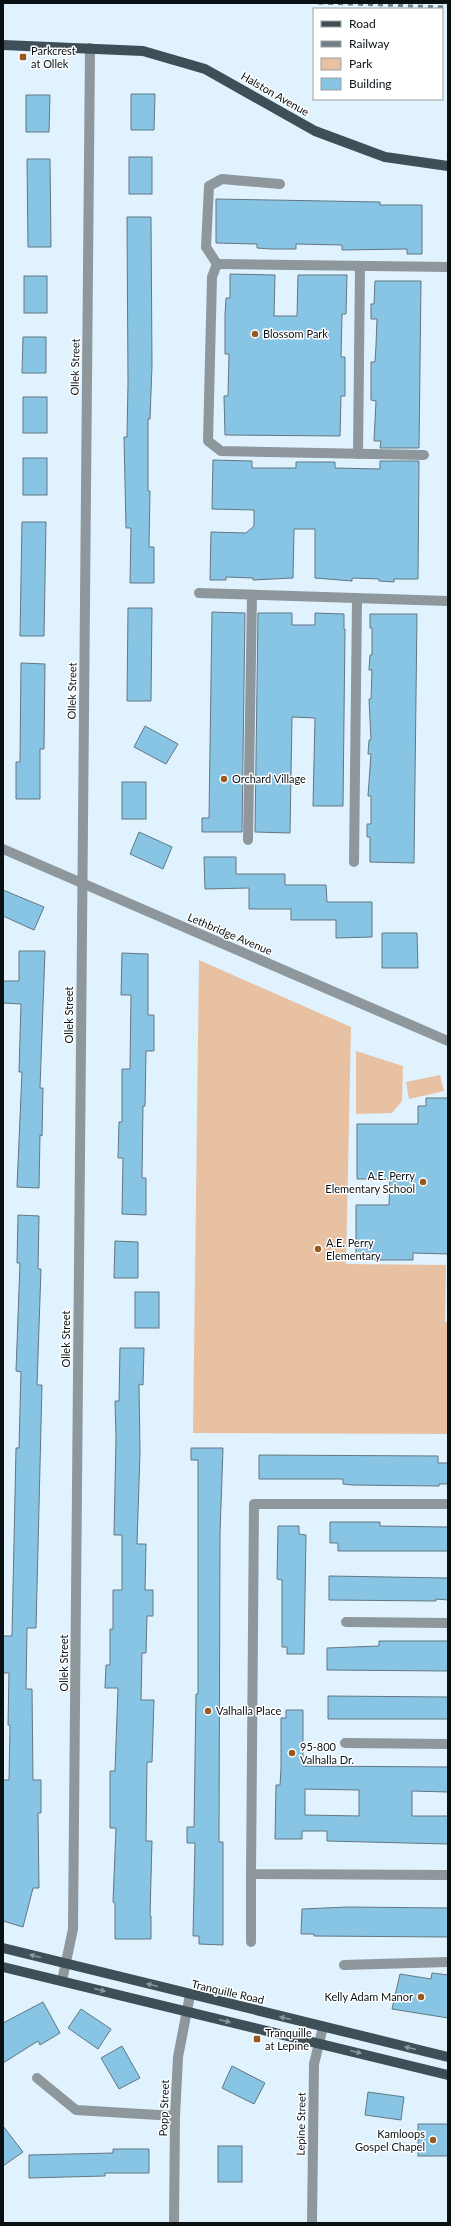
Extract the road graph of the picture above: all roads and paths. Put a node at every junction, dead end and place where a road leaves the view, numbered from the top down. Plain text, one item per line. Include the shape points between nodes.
1 (3, 45) edge
2 (90, 48) junction
3 (448, 166) edge
4 (280, 184) dead end
5 (217, 264) junction
6 (360, 266) junction
7 (448, 267) edge
8 (358, 454) junction
9 (424, 455) dead end
10 (199, 593) dead end
11 (252, 595) junction
12 (357, 599) junction
13 (448, 601) edge
14 (248, 840) dead end
15 (3, 849) edge
16 (354, 862) dead end
17 (82, 884) junction
18 (448, 1041) edge
19 (448, 1504) edge
20 (346, 1622) dead end
21 (448, 1623) edge
22 (344, 1743) dead end
23 (448, 1744) edge
24 (251, 1874) junction
25 (448, 1875) edge
26 (251, 1942) dead end
27 (3, 1948) edge
28 (448, 1962) edge
29 (67, 1964) junction
30 (344, 1965) dead end
31 (3, 1967) edge
32 (62, 1981) junction
33 (190, 1995) junction
34 (187, 2011) junction
35 (323, 2027) junction
36 (318, 2043) junction
37 (448, 2057) edge
38 (448, 2075) edge
39 (37, 2078) dead end
40 (175, 2116) junction
41 (174, 2223) edge
42 (312, 2223) edge

1 - 2 main road, Halston Avenue
2 - 3 main road, Halston Avenue via 144,51 205,69 315,131 385,157
2 - 17 street, Ollek Street
4 - 5 street via 222,179 209,186 206,247
5 - 6 street
5 - 8 street via 212,277 208,441 221,451
6 - 7 street
6 - 8 street
8 - 9 street
10 - 11 street
11 - 12 street
11 - 14 street
12 - 13 street
12 - 16 street
15 - 17 street, Lethbridge Avenue
17 - 18 street, Lethbridge Avenue
17 - 29 street, Ollek Street via 73,1929
19 - 24 street via 254,1504
20 - 21 street
22 - 23 street
24 - 25 street
24 - 26 street
29 -> 27 main road, Tranquille Road
28 - 30 street
29 - 32 street, Ollek Street
33 -> 29 main road, Tranquille Road
31 - 32 main road
32 -> 34 main road
33 - 34 street, Popp Street
35 -> 33 main road, Tranquille Road
34 -> 36 main road
34 - 40 street, Popp Street via 178,2057
35 - 36 street, Lepine Street
37 -> 35 main road, Tranquille Road
36 -> 38 main road
36 - 42 street, Lepine Street via 314,2064
39 - 40 street via 76,2110
40 - 41 street, Popp Street

